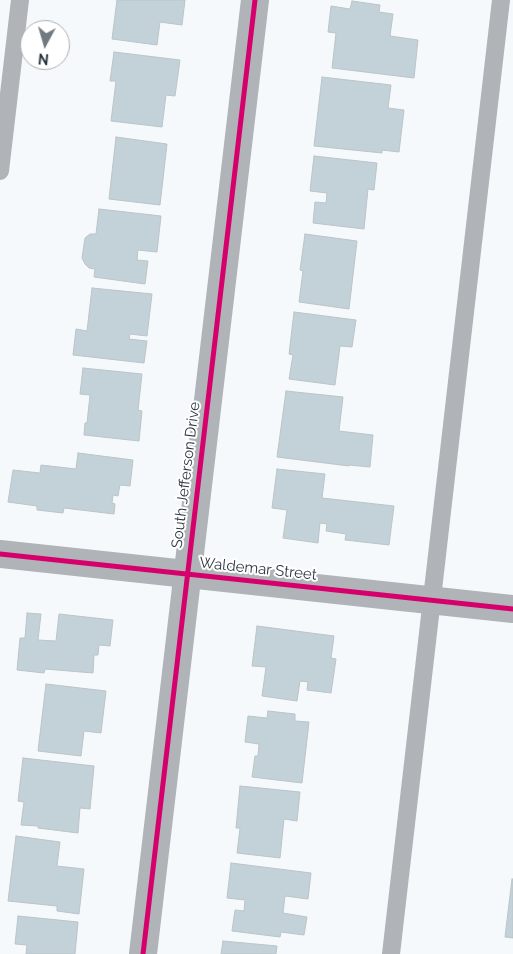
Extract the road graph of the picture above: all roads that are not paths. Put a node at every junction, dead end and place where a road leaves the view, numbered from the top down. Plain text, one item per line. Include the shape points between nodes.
1 (20, 0) edge
2 (255, 0) edge
3 (501, 0) edge
4 (0, 171) edge
5 (0, 554) edge
6 (187, 574) junction
7 (431, 600) junction
8 (513, 609) edge
9 (143, 954) edge
10 (391, 954) edge

1 - 4 lane
2 - 6 street, South Jefferson Drive
3 - 7 lane
5 - 6 street, Waldemar Street
6 - 7 street, Waldemar Street
6 - 9 street, South Jefferson Drive
7 - 8 street, Waldemar Street
7 - 10 lane

